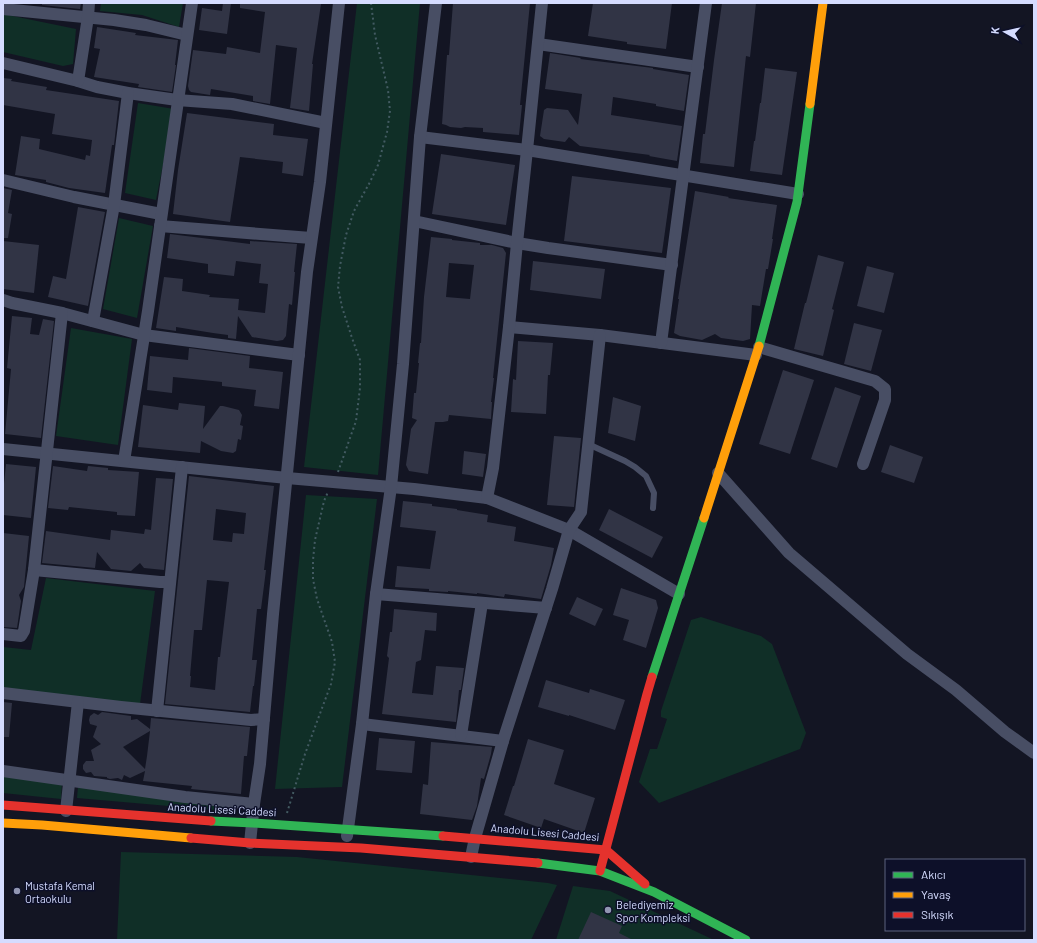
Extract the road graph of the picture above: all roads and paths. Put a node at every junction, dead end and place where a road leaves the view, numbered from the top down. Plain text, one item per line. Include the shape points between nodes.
1 (88, 3) edge
2 (192, 3) edge
3 (339, 3) edge
4 (371, 3) edge
5 (436, 3) edge
6 (542, 3) edge
7 (706, 3) edge
8 (823, 3) edge
9 (3, 10) edge
10 (88, 17) junction
11 (187, 35) junction
12 (538, 44) junction
13 (3, 62) edge
14 (698, 67) junction
15 (78, 81) junction
16 (128, 93) junction
17 (177, 100) junction
18 (326, 123) junction
19 (420, 137) junction
20 (527, 150) junction
21 (683, 175) junction
22 (3, 180) edge
23 (798, 194) junction
24 (114, 205) junction
25 (161, 220) junction
26 (414, 221) junction
27 (311, 238) junction
28 (517, 243) junction
29 (672, 265) junction
30 (3, 300) edge
31 (62, 313) junction
32 (93, 321) junction
33 (509, 327) junction
34 (144, 335) junction
35 (600, 335) junction
36 (661, 343) junction
37 (758, 351) junction
38 (299, 354) junction
39 (588, 444) junction
40 (3, 449) edge
41 (47, 453) junction
42 (124, 461) junction
43 (863, 464) dead end
44 (182, 467) junction
45 (718, 472) junction
46 (287, 478) junction
47 (334, 482) junction
48 (391, 487) junction
49 (487, 498) junction
50 (653, 508) dead end
51 (569, 530) junction
52 (34, 570) junction
53 (170, 582) junction
54 (376, 594) junction
55 (679, 594) junction
56 (482, 602) junction
57 (546, 608) junction
58 (3, 634) edge
59 (3, 694) edge
60 (78, 702) junction
61 (157, 711) junction
62 (264, 719) junction
63 (362, 724) junction
64 (461, 736) junction
65 (503, 741) junction
66 (1034, 753) edge
67 (3, 771) edge
68 (69, 780) junction
69 (254, 804) junction
70 (3, 805) edge
71 (66, 810) junction
72 (3, 823) edge
73 (253, 823) junction
74 (283, 825) junction
75 (347, 829) junction
76 (475, 838) junction
77 (250, 842) junction
78 (346, 847) junction
79 (606, 850) junction
80 (471, 857) junction
81 (600, 871) junction
82 (654, 892) junction
83 (746, 940) edge

1 - 10 street
2 - 11 street
3 - 18 street
4 - 47 path via 390,111 378,165 354,211 340,266 338,287 360,360 360,388 356,421
5 - 19 street
6 - 12 street
7 - 14 street
8 - 23 street
9 - 10 street
10 - 11 street via 146,25
10 - 15 street
11 - 17 street
12 - 14 street
12 - 20 street
13 - 15 street
14 - 21 street
15 - 16 street
16 - 17 street
16 - 24 street
17 - 18 street via 232,104
17 - 25 street
18 - 27 street
19 - 20 street
19 - 26 street
20 - 21 street
20 - 28 street
21 - 23 street
21 - 29 street
22 - 24 street
23 - 37 street
24 - 25 street
24 - 32 street
25 - 27 street
25 - 34 street
26 - 28 street
26 - 48 street
27 - 38 street
28 - 29 street
28 - 33 street
29 - 36 street
30 - 31 street
31 - 32 street
31 - 41 street
32 - 34 street
33 - 35 street
33 - 49 street via 493,468
34 - 38 street
34 - 42 street
35 - 36 street
35 - 39 street
36 - 37 street
37 - 43 street via 875,381 885,389 885,400
37 - 45 street
38 - 46 street
39 - 50 lane via 625,461 646,476 654,493
39 - 51 street via 581,512
40 - 41 street
41 - 42 street
41 - 52 street
42 - 44 street
44 - 46 street
44 - 53 street
45 - 55 street
45 - 66 street via 789,553 907,654
46 - 47 street
46 - 62 street
47 - 48 street
47 - 74 path via 324,501 313,560 313,579 332,642 335,662 331,684 305,754
48 - 49 street
48 - 54 street
49 - 51 street
51 - 55 street
51 - 57 street
52 - 53 street
52 - 58 street via 24,631 21,636
53 - 61 street
54 - 56 street
54 - 63 street
55 - 79 street via 647,694
56 - 57 street
56 - 64 street
57 - 65 street
59 - 60 street
60 - 61 street
60 - 68 street
61 - 62 street
62 - 69 street
63 - 64 street
63 - 75 street
64 - 65 street
65 - 76 street
67 - 68 street
68 - 69 street via 184,797
68 - 71 street
69 - 73 street
70 - 71 street, Anadolu Lisesi Caddesi
71 - 73 street, Anadolu Lisesi Caddesi
72 - 77 street
73 - 74 street, Anadolu Lisesi Caddesi
73 - 77 street
74 - 75 street, Anadolu Lisesi Caddesi
75 - 76 street, Anadolu Lisesi Caddesi
75 - 78 street
76 - 79 street, Anadolu Lisesi Caddesi
76 - 80 street
77 - 78 street
78 - 80 street
79 - 81 street
79 - 82 street, Anadolu Lisesi Caddesi
80 - 81 street
81 - 82 street
82 - 83 street

